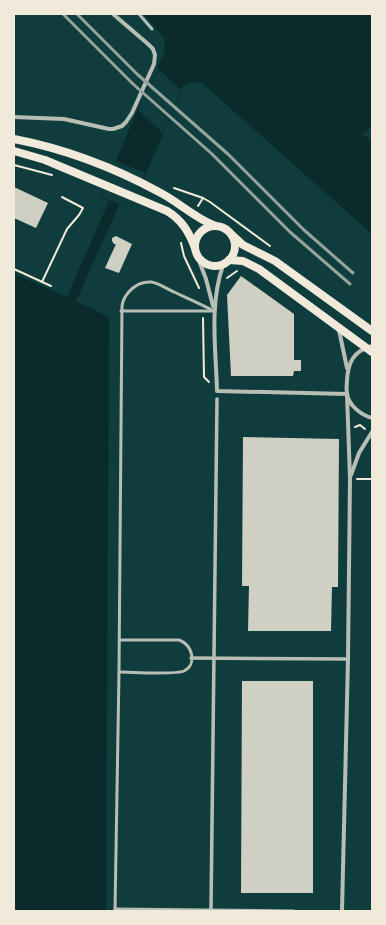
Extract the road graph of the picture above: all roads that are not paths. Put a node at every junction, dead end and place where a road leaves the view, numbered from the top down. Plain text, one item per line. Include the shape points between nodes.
1 (114, 14) edge
2 (139, 14) edge
3 (152, 30) dead end
4 (14, 117) edge
5 (14, 139) edge
6 (14, 151) edge
7 (216, 226) junction
8 (232, 235) junction
9 (195, 248) junction
10 (198, 258) junction
11 (226, 262) junction
12 (121, 311) junction
13 (214, 311) junction
14 (337, 326) junction
15 (372, 331) edge
16 (370, 349) edge
17 (347, 371) junction
18 (347, 394) junction
19 (217, 400) dead end
20 (372, 418) edge
21 (371, 433) edge
22 (350, 479) junction
23 (120, 640) junction
24 (191, 658) junction
25 (214, 658) junction
26 (348, 659) junction
27 (119, 672) junction
28 (115, 910) edge
29 (211, 911) edge
30 (294, 911) edge
31 (342, 911) edge

1 - 4 street via 148,44 155,54 154,64 126,122 117,128 109,129 64,119
2 - 3 lane
5 - 7 main road via 68,151 106,167 151,188
6 - 9 main road via 45,160 171,213 181,222
7 - 8 main road via 226,229
7 - 9 main road via 206,228 200,233
8 - 11 main road via 235,250
8 - 15 main road via 243,246 275,261
9 - 10 main road
10 - 11 main road via 209,266
10 - 13 street
11 - 13 street via 219,277
11 - 14 main road via 244,261 259,268
12 - 13 lane
12 - 13 lane via 122,301 127,293 148,282 160,285
12 - 23 lane
13 - 18 street via 217,391
14 - 16 main road
14 - 17 street
16 - 17 street via 353,357
17 - 18 street
18 - 20 street via 356,409
18 - 22 street
19 - 25 street
21 - 22 street via 359,453
22 - 26 street
23 - 24 lane via 179,640 189,646
23 - 27 lane
24 - 25 street
24 - 27 lane via 189,667 179,672
25 - 26 street
25 - 29 street
26 - 31 street
27 - 28 lane
28 - 29 lane
29 - 30 lane

